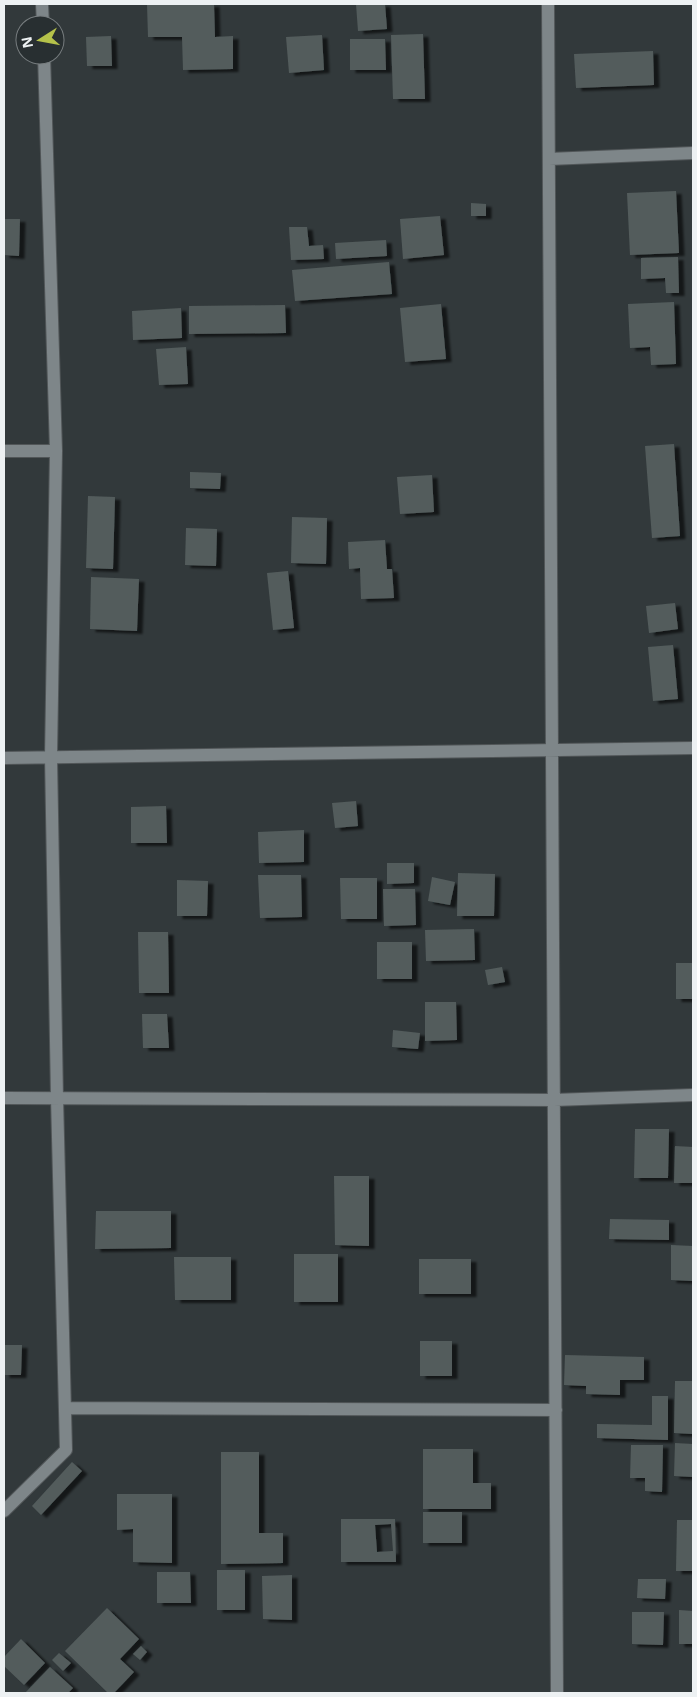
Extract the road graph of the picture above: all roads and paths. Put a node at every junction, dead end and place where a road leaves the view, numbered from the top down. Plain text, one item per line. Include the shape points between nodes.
1 (548, 4) edge
2 (44, 65) edge
3 (693, 153) edge
4 (548, 159) junction
5 (4, 450) edge
6 (56, 451) junction
7 (693, 748) edge
8 (552, 749) junction
9 (51, 757) junction
10 (4, 758) edge
11 (693, 1095) edge
12 (4, 1098) edge
13 (57, 1098) junction
14 (554, 1100) junction
15 (65, 1408) junction
16 (556, 1410) junction
17 (4, 1511) edge
18 (557, 1693) edge

1 - 4 street
2 - 6 street
3 - 4 street
4 - 8 street
5 - 6 street
6 - 9 street
7 - 8 street
8 - 9 street
8 - 14 street
9 - 10 street
9 - 13 street
11 - 14 street
12 - 13 street
13 - 14 street
13 - 15 street
14 - 16 street
15 - 16 street
15 - 17 street via 66,1450
16 - 18 street

